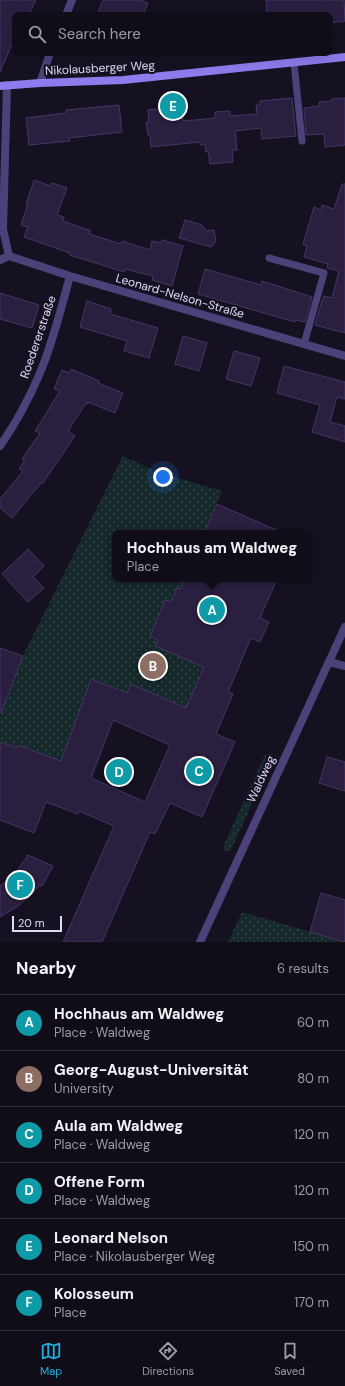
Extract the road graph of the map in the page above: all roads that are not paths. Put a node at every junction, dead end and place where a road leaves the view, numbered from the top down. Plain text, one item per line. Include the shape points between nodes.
1 (72, 0) edge
2 (67, 12) edge
3 (49, 56) edge
4 (345, 58) edge
5 (294, 63) junction
6 (40, 83) junction
7 (4, 86) edge
8 (302, 141) dead end
9 (9, 256) junction
10 (268, 258) dead end
11 (0, 260) edge
12 (70, 276) junction
13 (304, 344) junction
14 (345, 356) edge
15 (0, 446) edge
16 (345, 627) edge
17 (329, 662) junction
18 (345, 666) edge
19 (200, 942) edge

1 - 2 street
3 - 6 street
4 - 5 street, Nikolausberger Weg
5 - 6 street, Nikolausberger Weg via 123,80
5 - 8 lane
6 - 7 street, Nikolausberger Weg
7 - 9 street via 3,229
9 - 11 street
9 - 12 street, Leonard-Nelson-Straße
10 - 13 lane via 324,273
12 - 13 street, Leonard-Nelson-Straße
12 - 15 street, Roedererstraße via 40,373 16,422
13 - 14 street, Leonard-Nelson-Straße
16 - 17 street, Waldweg
17 - 18 street
17 - 19 street, Waldweg

